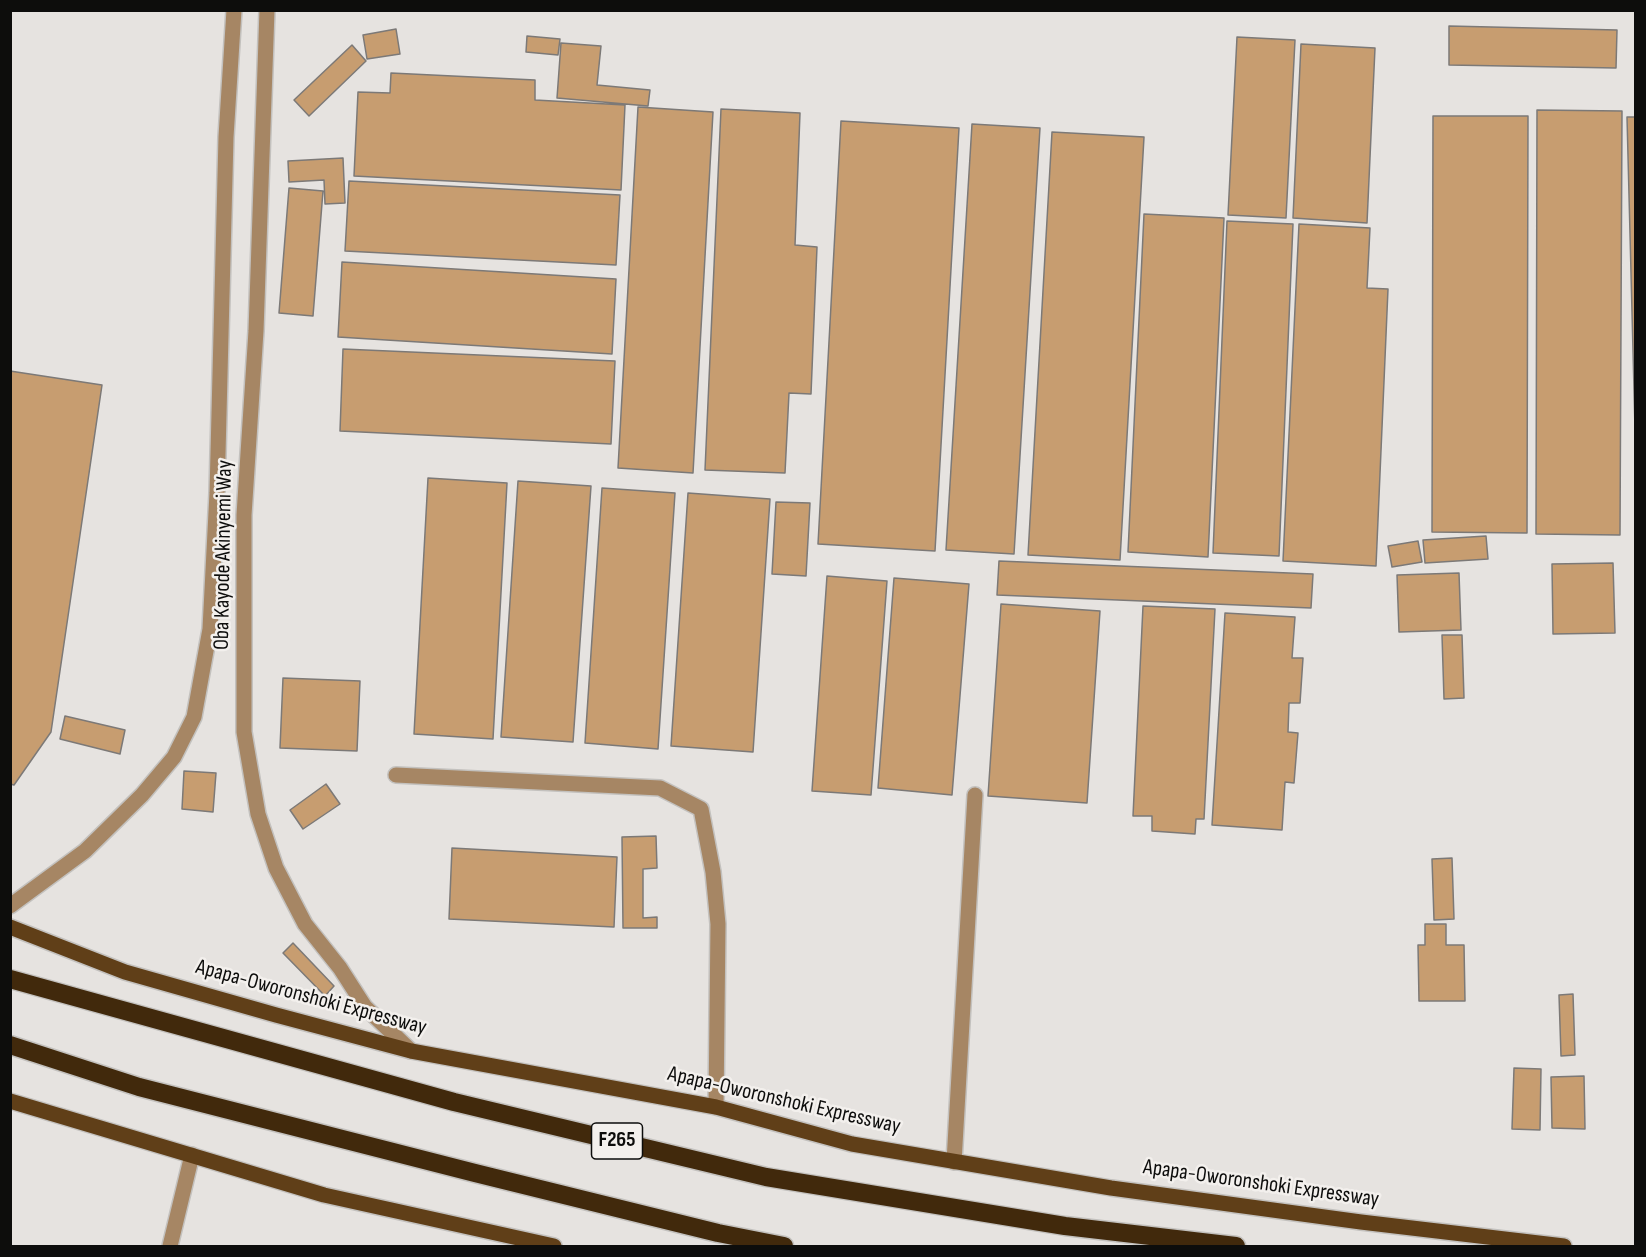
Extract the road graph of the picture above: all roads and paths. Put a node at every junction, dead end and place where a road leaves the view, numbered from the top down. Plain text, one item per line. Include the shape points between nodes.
1 (234, 10) edge
2 (267, 10) edge
3 (396, 775) dead end
4 (975, 795) dead end
5 (10, 906) edge
6 (10, 927) edge
7 (10, 979) edge
8 (10, 1045) edge
9 (411, 1051) junction
10 (10, 1101) edge
11 (716, 1107) junction
12 (192, 1155) junction
13 (954, 1162) junction
14 (170, 1246) edge
15 (554, 1246) edge
16 (784, 1246) edge
17 (1236, 1246) edge
18 (1564, 1246) edge

1 - 5 street, Oba Kayode Akinyemi Way via 210,617 194,717 174,757 142,795 85,851
2 - 9 street, Oba Kayode Akinyemi Way via 256,332 244,516 244,732 258,814 276,868 305,924 365,1007
3 - 11 street via 660,788 701,808 718,924
4 - 13 street
6 - 9 main road, Apapa-Oworonshoki Expressway via 125,972
7 - 17 highway, F265 via 454,1102 766,1178 1065,1226
8 - 16 highway via 139,1087 718,1233
9 - 11 main road, Apapa-Oworonshoki Expressway
10 - 12 main road
11 - 13 main road, Apapa-Oworonshoki Expressway via 852,1144
12 - 14 street
12 - 15 main road via 324,1195
13 - 18 main road, Apapa-Oworonshoki Expressway via 1111,1188

